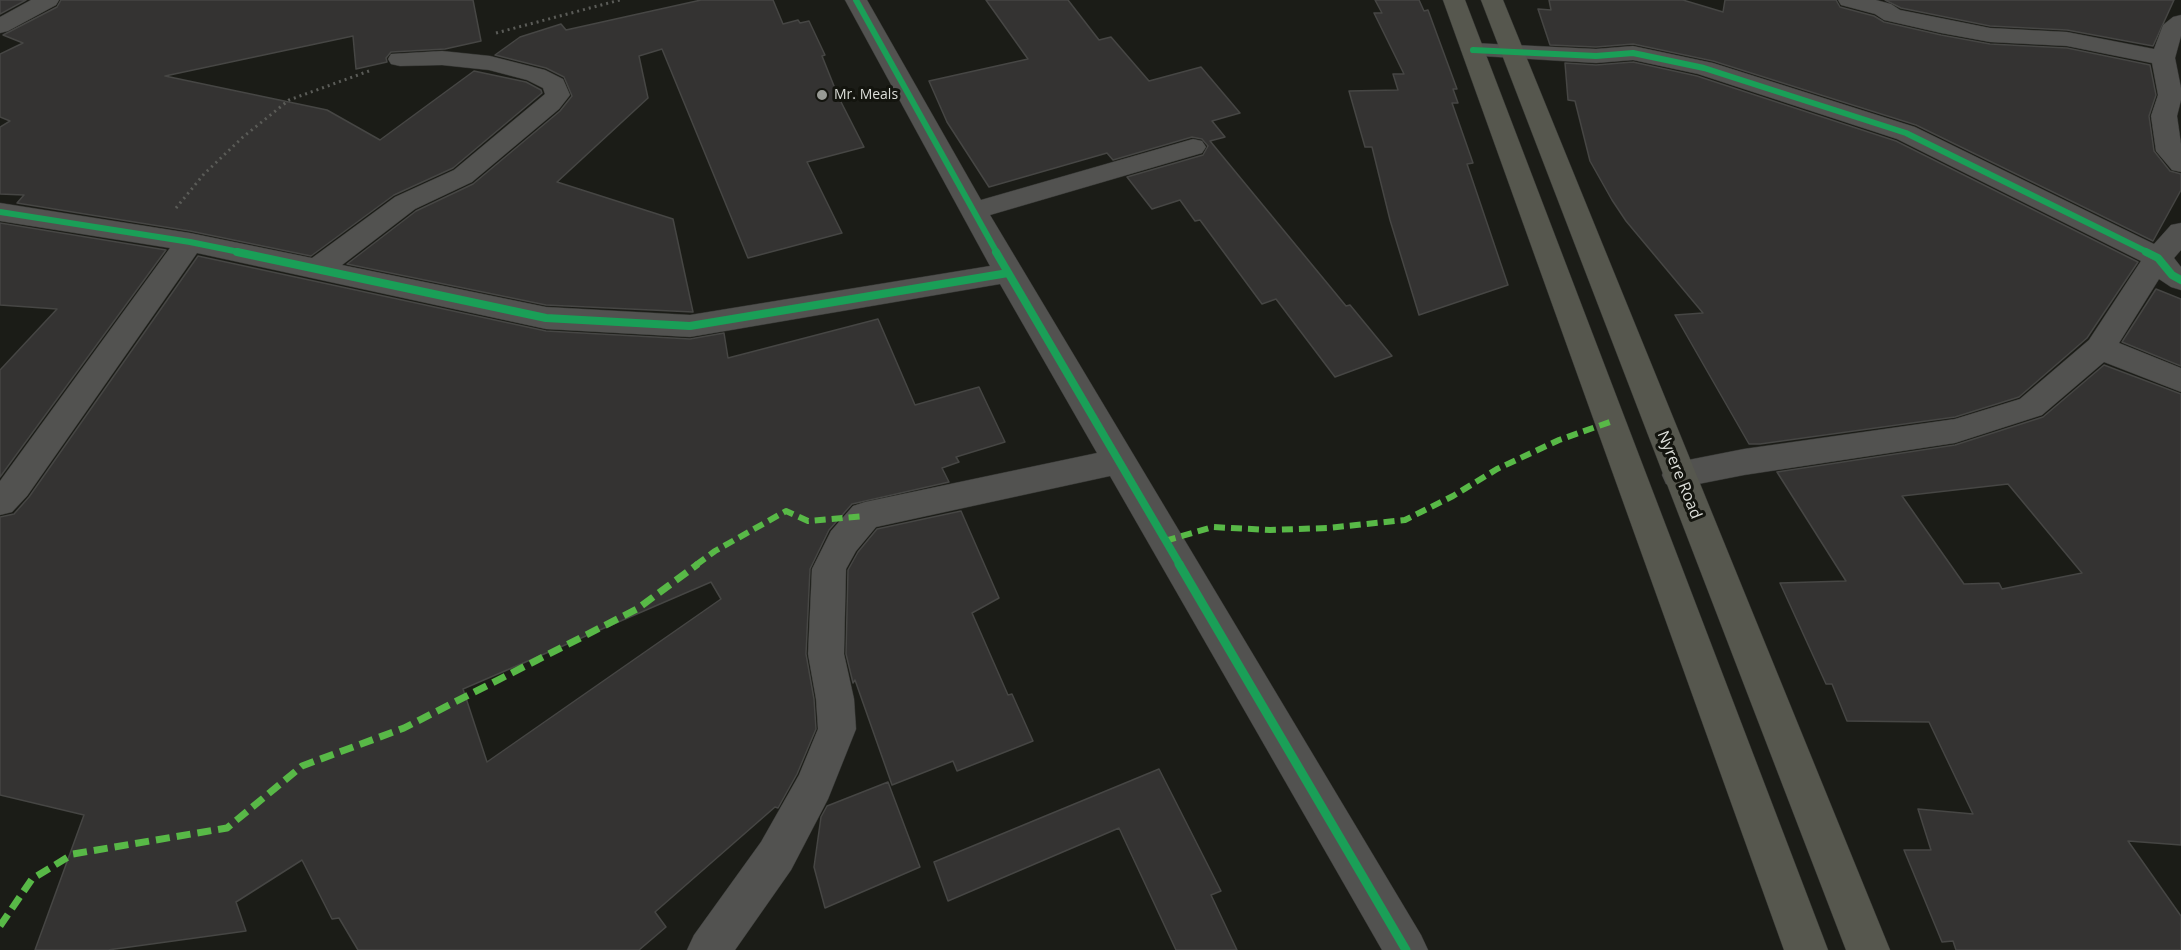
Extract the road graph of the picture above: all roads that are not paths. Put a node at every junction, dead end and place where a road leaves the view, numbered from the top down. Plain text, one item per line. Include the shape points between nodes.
1 (48, 0) edge
2 (856, 0) edge
3 (1454, 0) edge
4 (1492, 0) edge
5 (1849, 0) edge
6 (2181, 22) edge
7 (0, 26) edge
8 (1473, 50) junction
9 (1512, 50) junction
10 (2163, 58) junction
11 (400, 59) road end
12 (1193, 147) dead end
13 (2181, 164) edge
14 (973, 211) junction
15 (0, 212) edge
16 (2181, 232) edge
17 (190, 242) junction
18 (2158, 258) junction
19 (318, 268) junction
20 (1008, 273) junction
21 (2181, 280) edge
22 (2100, 348) junction
23 (2181, 381) edge
24 (1119, 461) junction
25 (1678, 475) junction
26 (0, 502) edge
27 (709, 950) edge
28 (1406, 950) edge
29 (1806, 950) edge
30 (1868, 950) edge

1 - 7 street
2 - 14 street
3 - 8 main road
4 - 9 main road, Nyrere Road
5 - 10 street via 1941,26 1990,35 2067,39
6 - 10 street via 2171,30
8 - 9 street
8 - 29 main road
9 - 18 street via 1596,56 1633,53 1704,68 1760,86 1906,134
9 - 25 main road, Nyrere Road
10 - 13 street via 2170,95 2164,116 2169,152
11 - 19 street via 490,63 537,75 554,84 558,94 463,176 405,203
12 - 14 street
14 - 20 street
15 - 17 street
16 - 18 street
17 - 19 street
17 - 26 street via 15,487
18 - 21 street
18 - 22 street
19 - 20 street via 546,318 690,326
20 - 24 street
22 - 23 street
22 - 25 street via 2031,406 1955,431
24 - 27 street via 865,516 843,541 829,569 826,654 837,729 814,786 776,856
24 - 28 street
25 - 30 main road, Nyrere Road

